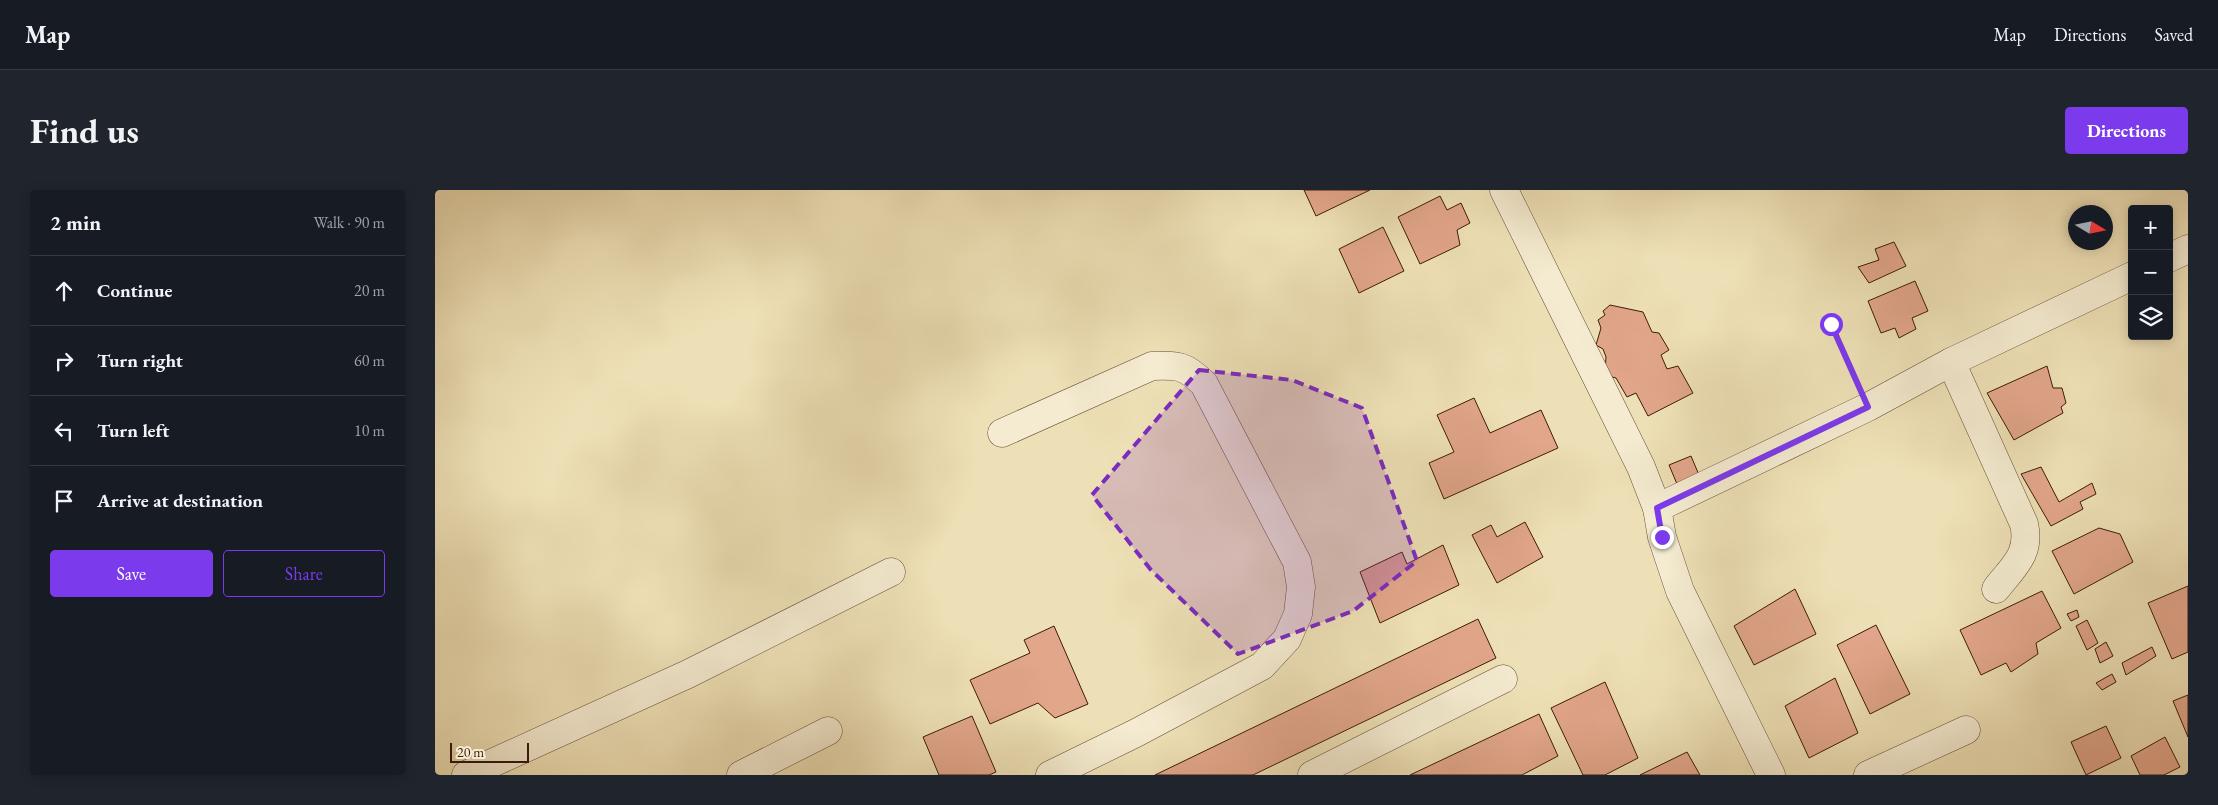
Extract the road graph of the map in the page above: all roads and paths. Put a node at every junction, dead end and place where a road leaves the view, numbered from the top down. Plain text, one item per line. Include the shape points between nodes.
1 (1507, 191) edge
2 (2188, 249) edge
3 (2173, 256) edge
4 (2128, 278) edge
5 (1835, 316) dead end
6 (1951, 362) junction
7 (1868, 407) junction
8 (1002, 433) dead end
9 (1657, 508) junction
10 (891, 572) dead end
11 (1996, 589) dead end
12 (1503, 679) dead end
13 (1967, 730) dead end
14 (828, 731) dead end
15 (1351, 766) edge
16 (466, 775) edge
17 (741, 775) edge
18 (1050, 775) edge
19 (1312, 775) edge
20 (1771, 775) edge
21 (1868, 775) edge

1 - 9 street via 1641,467
2 - 3 street
4 - 6 street
5 - 7 path via 1831,324
6 - 7 street
6 - 11 street via 2027,534 2023,555
7 - 9 street
8 - 18 street via 1152,366 1175,365 1191,371 1204,384 1276,520 1297,562 1301,587 1298,614 1287,639 1262,666
9 - 20 street via 1662,537 1680,591
10 - 16 street via 688,674
12 - 15 street
13 - 21 street
14 - 17 street
15 - 19 street

